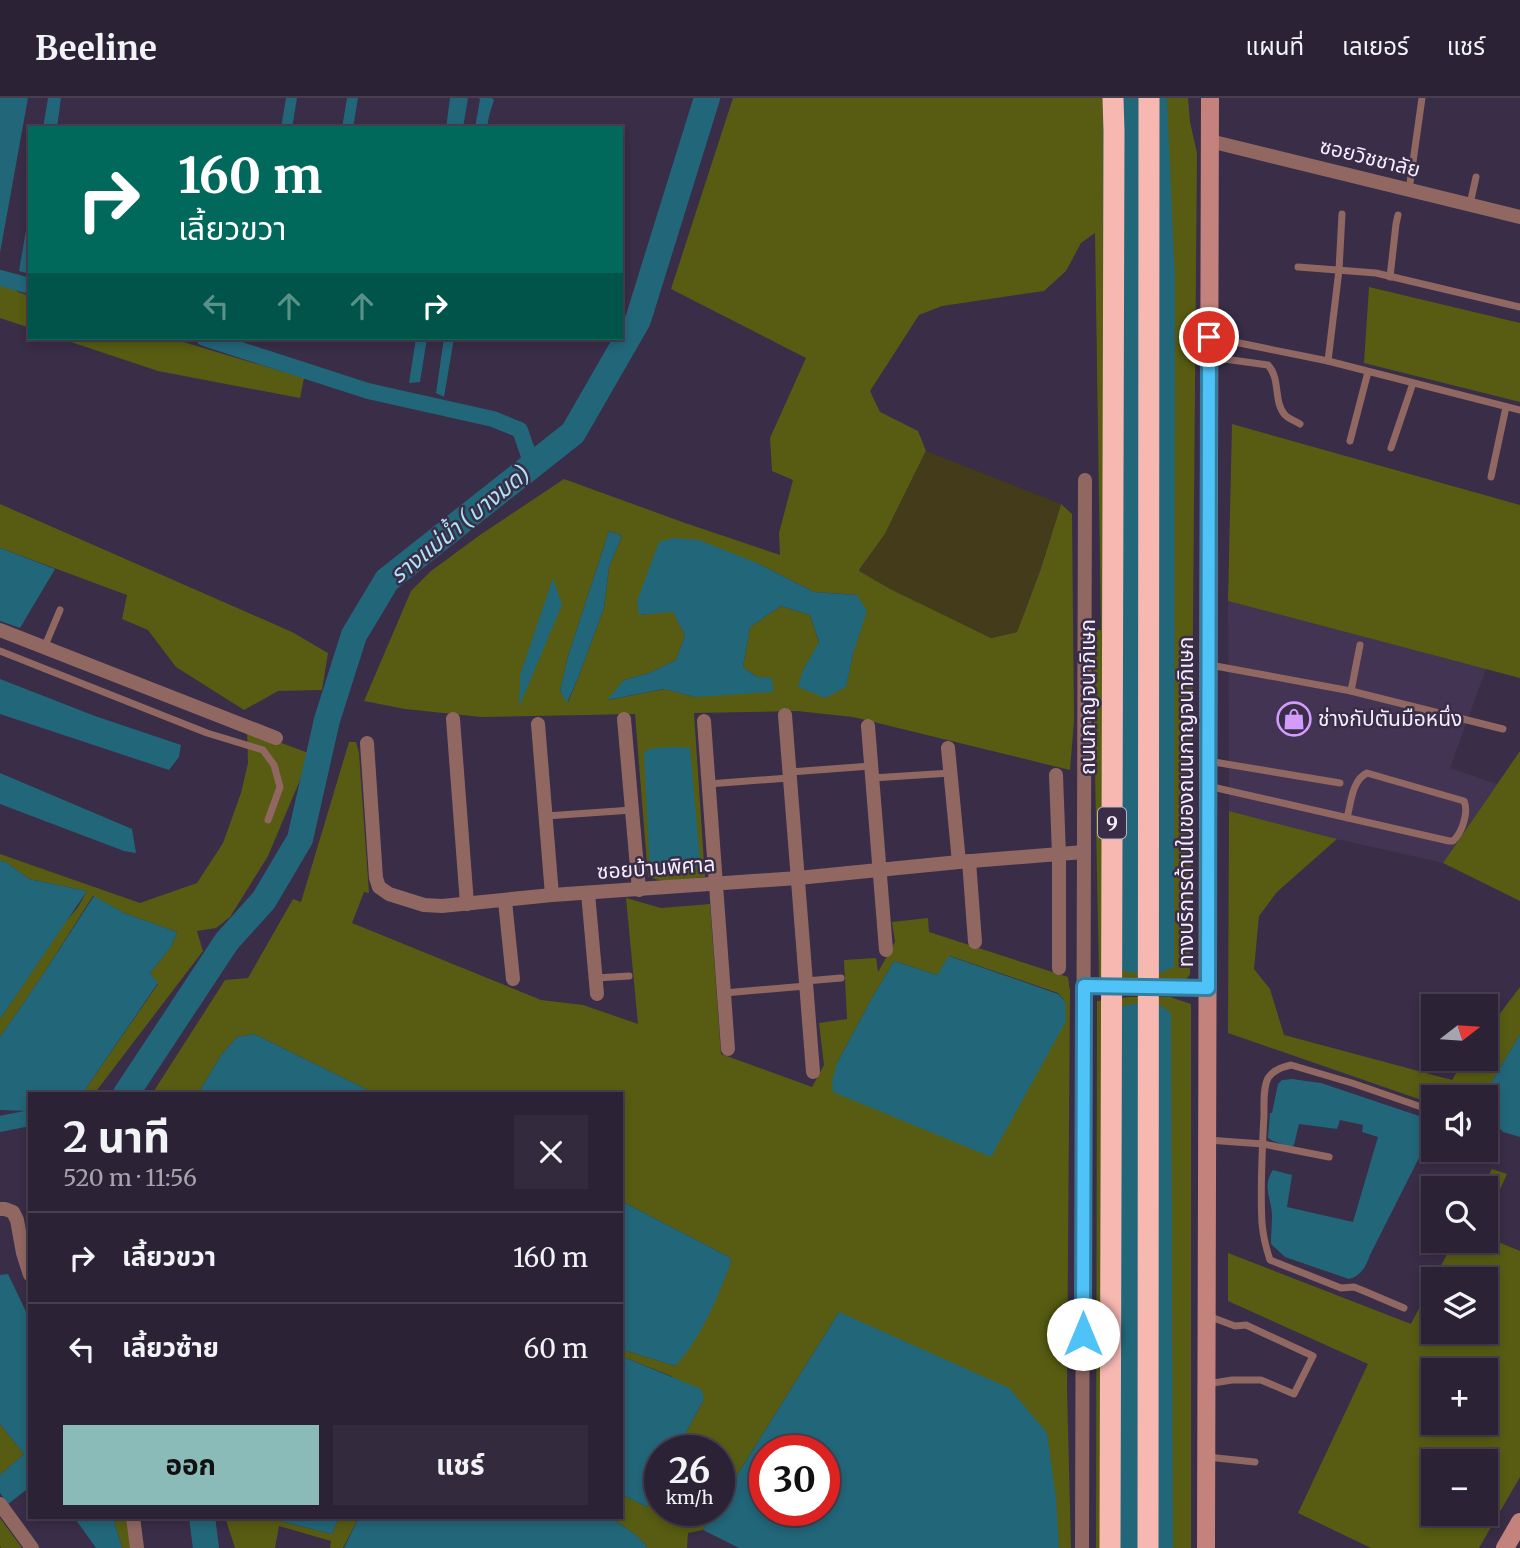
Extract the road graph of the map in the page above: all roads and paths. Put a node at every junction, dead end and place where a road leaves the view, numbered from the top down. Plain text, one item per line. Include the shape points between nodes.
1 (1113, 98) edge
2 (1149, 98) edge
3 (1210, 98) edge
4 (1422, 98) edge
5 (1210, 141) junction
6 (1476, 177) dead end
7 (1409, 190) junction
8 (1470, 205) junction
9 (1342, 214) dead end
10 (1398, 215) dead end
11 (1520, 217) edge
12 (1298, 267) dead end
13 (1339, 270) junction
14 (1390, 277) junction
15 (1520, 307) edge
16 (1209, 337) junction
17 (1209, 357) junction
18 (1328, 361) junction
19 (1368, 372) junction
20 (1413, 383) junction
21 (1506, 407) junction
22 (1520, 410) edge
23 (1300, 424) dead end
24 (1350, 441) dead end
25 (1391, 448) dead end
26 (1491, 477) dead end
27 (1085, 480) dead end
28 (60, 610) dead end
29 (0, 631) edge
30 (1360, 645) dead end
31 (44, 648) junction
32 (0, 651) edge
33 (1209, 664) junction
34 (1351, 691) junction
35 (785, 715) dead end
36 (453, 719) dead end
37 (624, 719) dead end
38 (704, 721) dead end
39 (538, 724) dead end
40 (868, 726) dead end
41 (1503, 729) dead end
42 (276, 738) dead end
43 (367, 743) dead end
44 (948, 748) dead end
45 (1208, 761) junction
46 (872, 772) junction
47 (950, 773) junction
48 (790, 775) junction
49 (1056, 775) dead end
50 (1340, 783) dead end
51 (708, 784) junction
52 (1208, 786) junction
53 (632, 810) junction
54 (545, 816) junction
55 (1347, 818) junction
56 (268, 820) dead end
57 (1084, 852) junction
58 (1059, 855) junction
59 (964, 862) junction
60 (880, 870) junction
61 (798, 878) junction
62 (716, 885) junction
63 (639, 890) junction
64 (588, 893) junction
65 (552, 895) junction
66 (505, 901) junction
67 (467, 904) junction
68 (975, 942) dead end
69 (886, 950) dead end
70 (1059, 968) dead end
71 (629, 975) dead end
72 (595, 978) junction
73 (841, 978) dead end
74 (513, 979) dead end
75 (806, 984) junction
76 (1084, 986) junction
77 (1208, 988) junction
78 (724, 993) junction
79 (597, 994) dead end
80 (728, 1049) dead end
81 (813, 1072) dead end
82 (1421, 1107) edge
83 (1207, 1140) junction
84 (1262, 1144) junction
85 (1329, 1157) dead end
86 (0, 1209) edge
87 (28, 1269) edge
88 (1404, 1308) dead end
89 (1207, 1316) junction
90 (1206, 1384) junction
91 (1206, 1457) junction
92 (1255, 1462) dead end
93 (0, 1504) edge
94 (134, 1519) edge
95 (1520, 1522) edge
96 (1511, 1546) edge
97 (32, 1548) edge
98 (137, 1548) edge
99 (1082, 1548) edge
100 (1110, 1548) edge
101 (1148, 1548) edge
102 (1206, 1548) edge

1 - 100 highway, ถนนกาญจนาภิเษก / 9, bridge
2 - 101 highway, 9, bridge
3 - 5 main road, ทางบริการด้านในของถนนกาญจนาภิเษก
4 - 7 lane
5 - 7 street, ซอยวิชชาลัย
5 - 16 main road, ทางบริการด้านในของถนนกาญจนาภิเษก
6 - 8 lane
7 - 8 street, ซอยวิชชาลัย
8 - 11 street, ซอยวิชชาลัย
9 - 13 lane
10 - 14 lane
12 - 13 lane
13 - 14 lane
13 - 18 lane
14 - 15 lane
16 - 17 main road, ทางบริการด้านในของถนนกาญจนาภิเษก
16 - 18 lane
17 - 23 lane via 1268,365 1275,375 1282,410
17 - 33 main road, ทางบริการด้านในของถนนกาญจนาภิเษก
18 - 19 lane
19 - 20 lane
19 - 24 lane
20 - 21 lane
20 - 25 lane
21 - 22 lane
21 - 26 lane
27 - 57 street
28 - 31 lane
29 - 31 street
30 - 34 lane
31 - 42 street
32 - 56 lane via 207,733 263,750 274,765 280,787
33 - 34 lane
33 - 45 main road, ทางบริการด้านในของถนนกาญจนาภิเษก
34 - 41 lane
35 - 48 street
36 - 67 street
37 - 53 street
38 - 51 street
39 - 54 street
40 - 46 street
43 - 67 street, ซอยบ้านพิศาล via 379,887 424,905
44 - 47 street
45 - 50 lane
45 - 52 main road, ทางบริการด้านในของถนนกาญจนาภิเษก
46 - 47 lane
46 - 48 lane
46 - 60 street
47 - 59 street
48 - 51 lane
48 - 61 street
49 - 58 street
51 - 62 street
52 - 55 lane
52 - 77 main road, ทางบริการด้านในของถนนกาญจนาภิเษก
53 - 54 lane
53 - 63 street
54 - 65 street
55 - 55 lane via 1453,841 1467,805 1367,773 1356,783
57 - 58 street, ซอยบ้านพิศาล
57 - 76 street
58 - 59 street, ซอยบ้านพิศาล
58 - 70 street
59 - 60 street, ซอยบ้านพิศาล
59 - 68 street
60 - 61 street, ซอยบ้านพิศาล
60 - 69 street
61 - 62 street, ซอยบ้านพิศาล
61 - 75 street
62 - 63 street, ซอยบ้านพิศาล
62 - 78 street
63 - 64 street, ซอยบ้านพิศาล
64 - 65 street, ซอยบ้านพิศาล
64 - 72 street
65 - 66 street, ซอยบ้านพิศาล
66 - 67 street, ซอยบ้านพิศาล
66 - 74 street
71 - 72 lane
72 - 79 street
73 - 75 lane
75 - 78 lane
75 - 81 street
76 - 77 street
76 - 99 street
77 - 83 main road, ทางบริการด้านในของถนนกาญจนาภิเษก
78 - 80 street
82 - 84 lane via 1291,1065 1268,1079
83 - 84 lane
83 - 89 main road, ทางบริการด้านในของถนนกาญจนาภิเษก
84 - 85 lane
84 - 88 lane via 1262,1222 1270,1260
86 - 87 street via 13,1212 17,1220
89 - 90 main road, ทางบริการด้านในของถนนกาญจนาภิเษก
89 - 90 lane via 1246,1325 1313,1356 1294,1394 1261,1380
90 - 91 main road, ทางบริการด้านในของถนนกาญจนาภิเษก
91 - 92 lane
91 - 102 main road, ทางบริการด้านในของถนนกาญจนาภิเษก
93 - 97 street
94 - 98 street
95 - 96 main road

